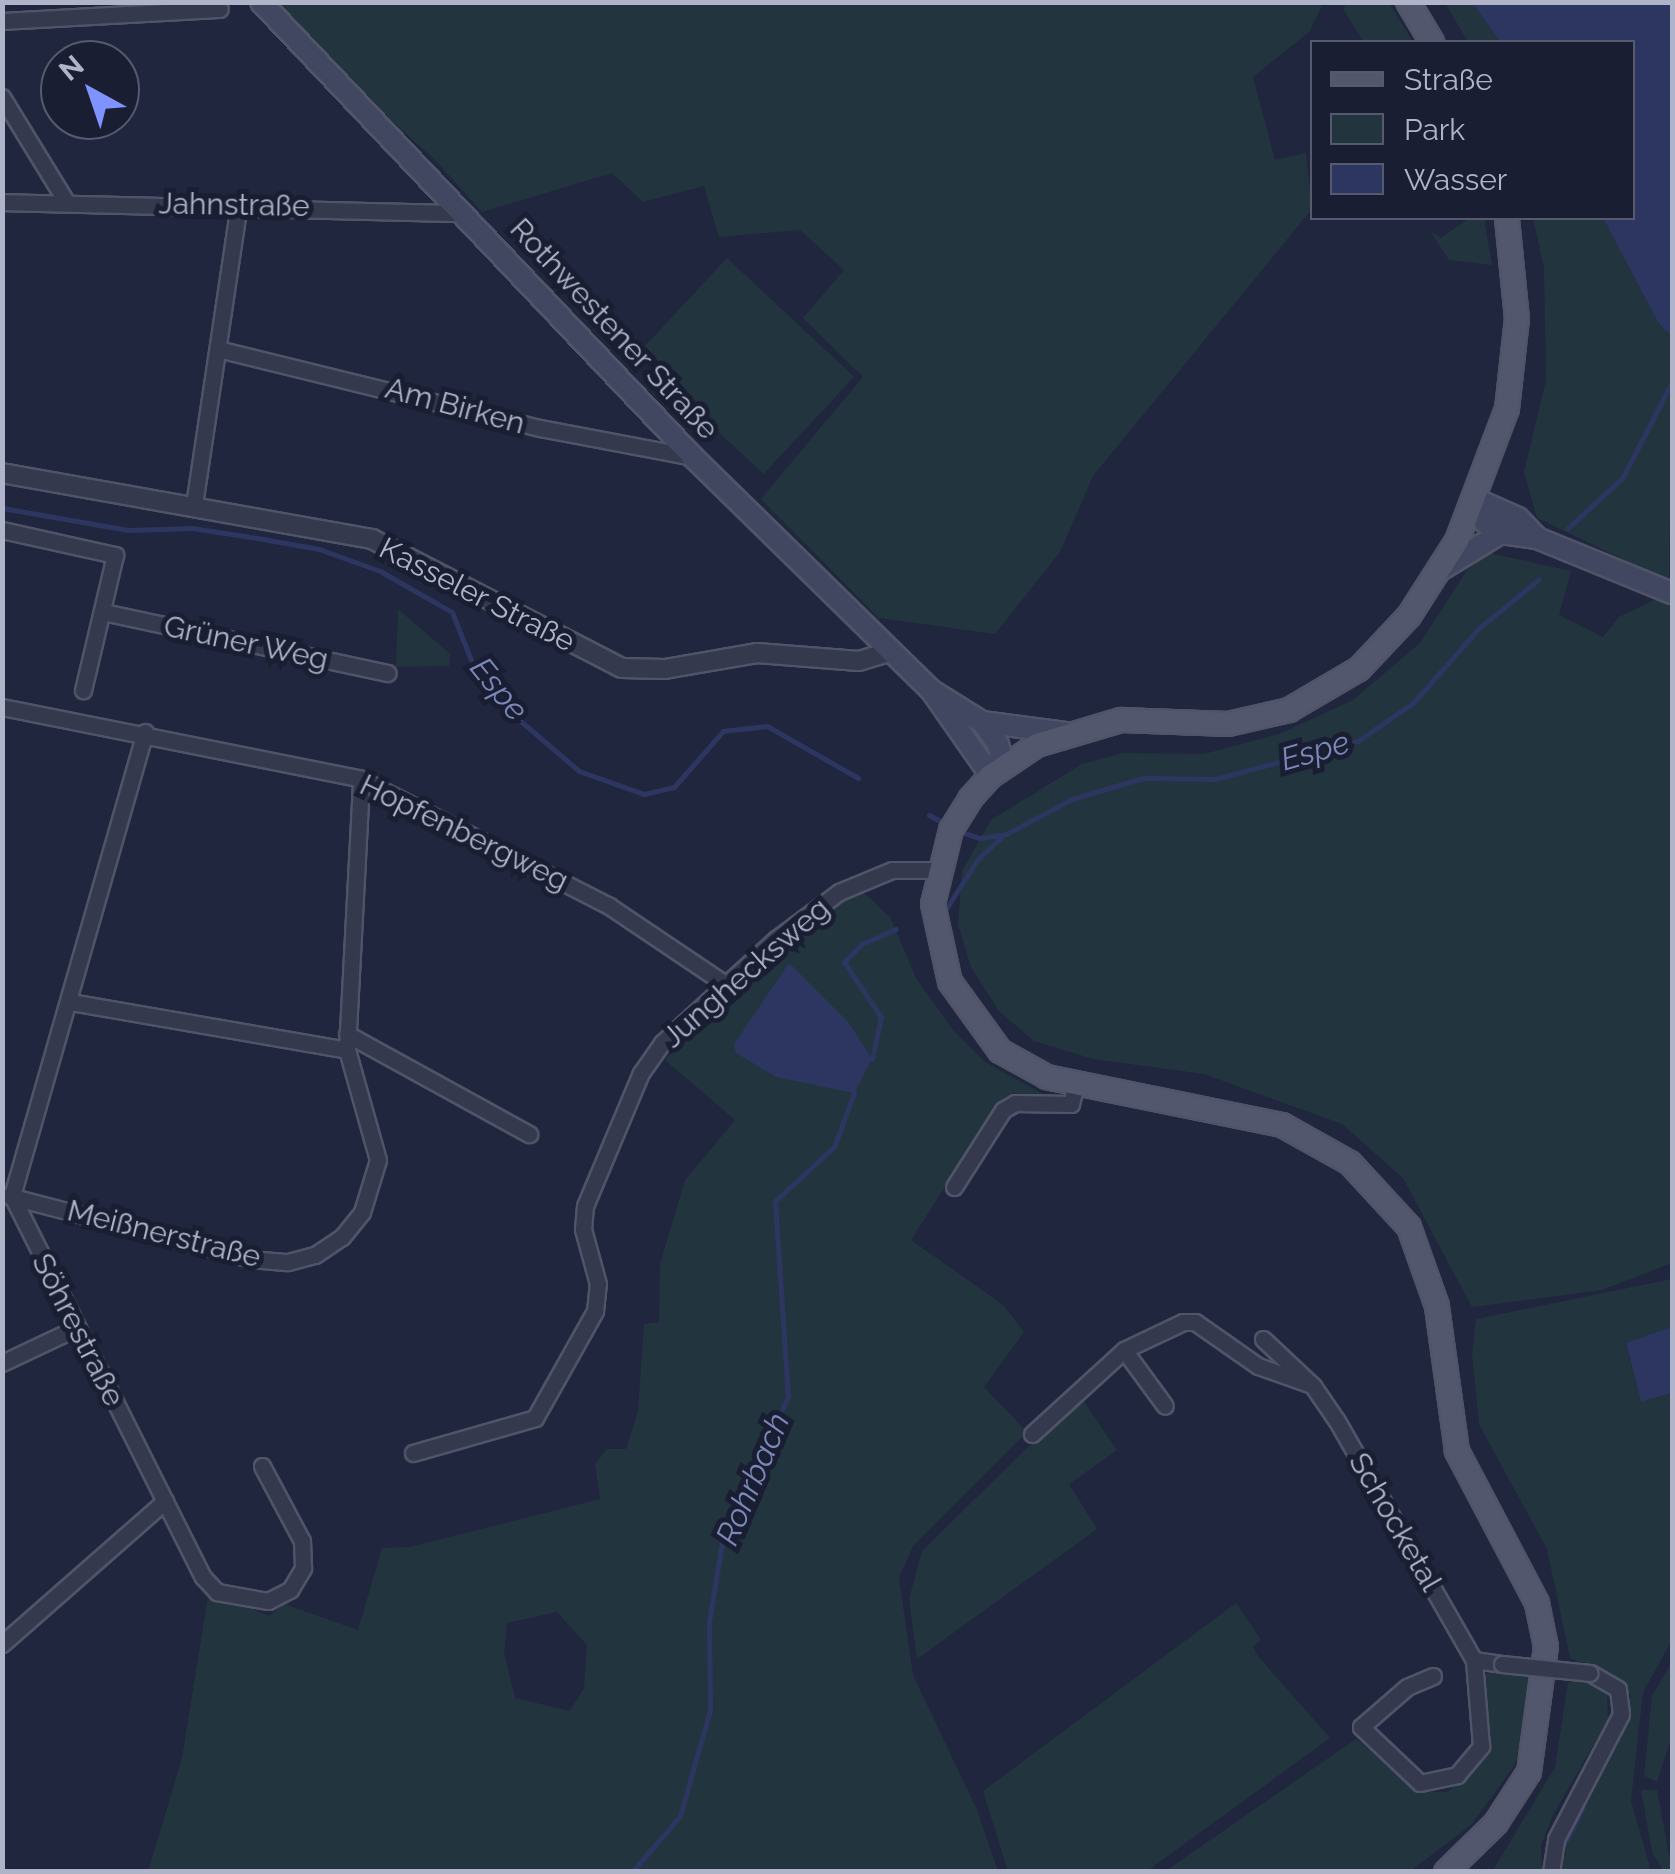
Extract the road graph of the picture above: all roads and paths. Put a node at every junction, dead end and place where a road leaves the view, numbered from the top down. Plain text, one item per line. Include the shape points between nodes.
1 (261, 2) edge
2 (1408, 2) edge
3 (220, 9) dead end
4 (2, 20) edge
5 (1431, 40) edge
6 (2, 97) edge
7 (2, 202) edge
8 (67, 203) junction
9 (240, 204) junction
10 (464, 213) junction
11 (1508, 220) edge
12 (218, 349) junction
13 (692, 457) junction
14 (2, 473) edge
15 (1474, 499) junction
16 (194, 505) junction
17 (2, 530) edge
18 (1501, 533) junction
19 (1537, 538) junction
20 (1442, 568) junction
21 (1672, 593) edge
22 (103, 612) junction
23 (891, 651) junction
24 (388, 674) dead end
25 (83, 690) dead end
26 (931, 690) junction
27 (2, 707) edge
28 (982, 722) junction
29 (145, 732) junction
30 (1067, 733) junction
31 (990, 776) junction
32 (361, 779) junction
33 (938, 870) junction
34 (724, 984) junction
35 (70, 1002) junction
36 (347, 1042) junction
37 (1076, 1084) junction
38 (529, 1134) dead end
39 (954, 1186) dead end
40 (7, 1195) edge
41 (76, 1328) junction
42 (1263, 1339) dead end
43 (1124, 1350) junction
44 (2, 1363) edge
45 (1313, 1386) junction
46 (1165, 1406) dead end
47 (1032, 1434) dead end
48 (413, 1453) dead end
49 (262, 1466) dead end
50 (166, 1501) junction
51 (2, 1644) edge
52 (1474, 1660) junction
53 (1433, 1676) dead end
54 (1455, 1869) edge
55 (1551, 1872) edge

1 - 10 main road, Rothwestener Straße
2 - 5 main road
3 - 4 street
6 - 8 street
7 - 8 street, Jahnstraße
8 - 9 street, Jahnstraße
9 - 10 street, Jahnstraße
9 - 12 street
10 - 13 main road, Rothwestener Straße
11 - 15 main road via 1516,350 1500,436
12 - 13 street, Am Birken via 540,428
12 - 16 street
13 - 23 main road, Rothwestener Straße
14 - 16 street, Kasseler Straße
15 - 18 main road
15 - 19 main road via 1518,518
15 - 20 main road
16 - 23 street, Kasseler Straße via 372,539 622,668 665,669 757,653 859,662
17 - 22 street via 115,555
18 - 19 main road
18 - 20 main road
19 - 21 main road
20 - 30 main road via 1374,655 1308,702 1228,724 1121,720
22 - 24 street, Grüner Weg
22 - 25 street
23 - 26 main road, Rothwestener Straße
26 - 28 main road, Rothwestener Straße
26 - 31 main road, Rothwestener Straße
27 - 29 street, Hopfenbergweg
28 - 30 main road
28 - 31 main road via 1001,754
29 - 32 street, Hopfenbergweg
29 - 35 street
30 - 31 main road
31 - 33 main road via 952,830
32 - 34 street, Hopfenbergweg via 609,906
32 - 36 street, Meißnerstraße
33 - 34 street, Junghecksweg via 896,869 856,882
33 - 37 main road via 938,948 974,1021 1000,1051
34 - 48 street, Junghecksweg via 642,1073 585,1206 582,1229 598,1284 594,1311 535,1418
35 - 36 street
35 - 40 street
36 - 38 street
36 - 40 street, Meißnerstraße via 378,1160 362,1212 316,1255 288,1262 250,1259
37 - 39 street via 1071,1104 1014,1103 1004,1110
37 - 54 main road via 1282,1124 1350,1163 1409,1227 1437,1306 1457,1450 1537,1604 1546,1647 1529,1772
40 - 41 street, Söhrestraße
41 - 44 street
41 - 50 street, Söhrestraße
42 - 45 street, Schocketal
43 - 45 street via 1195,1322 1258,1366
43 - 46 street
43 - 47 street
45 - 52 street, Schocketal
49 - 50 street, Söhrestraße via 302,1541 303,1568 290,1590 268,1601 216,1592
50 - 51 street
52 - 53 street, Schocketal via 1481,1746 1457,1775 1420,1784 1361,1727 1408,1687
52 - 55 street, bridge via 1590,1673 1618,1689 1622,1714 1556,1840

